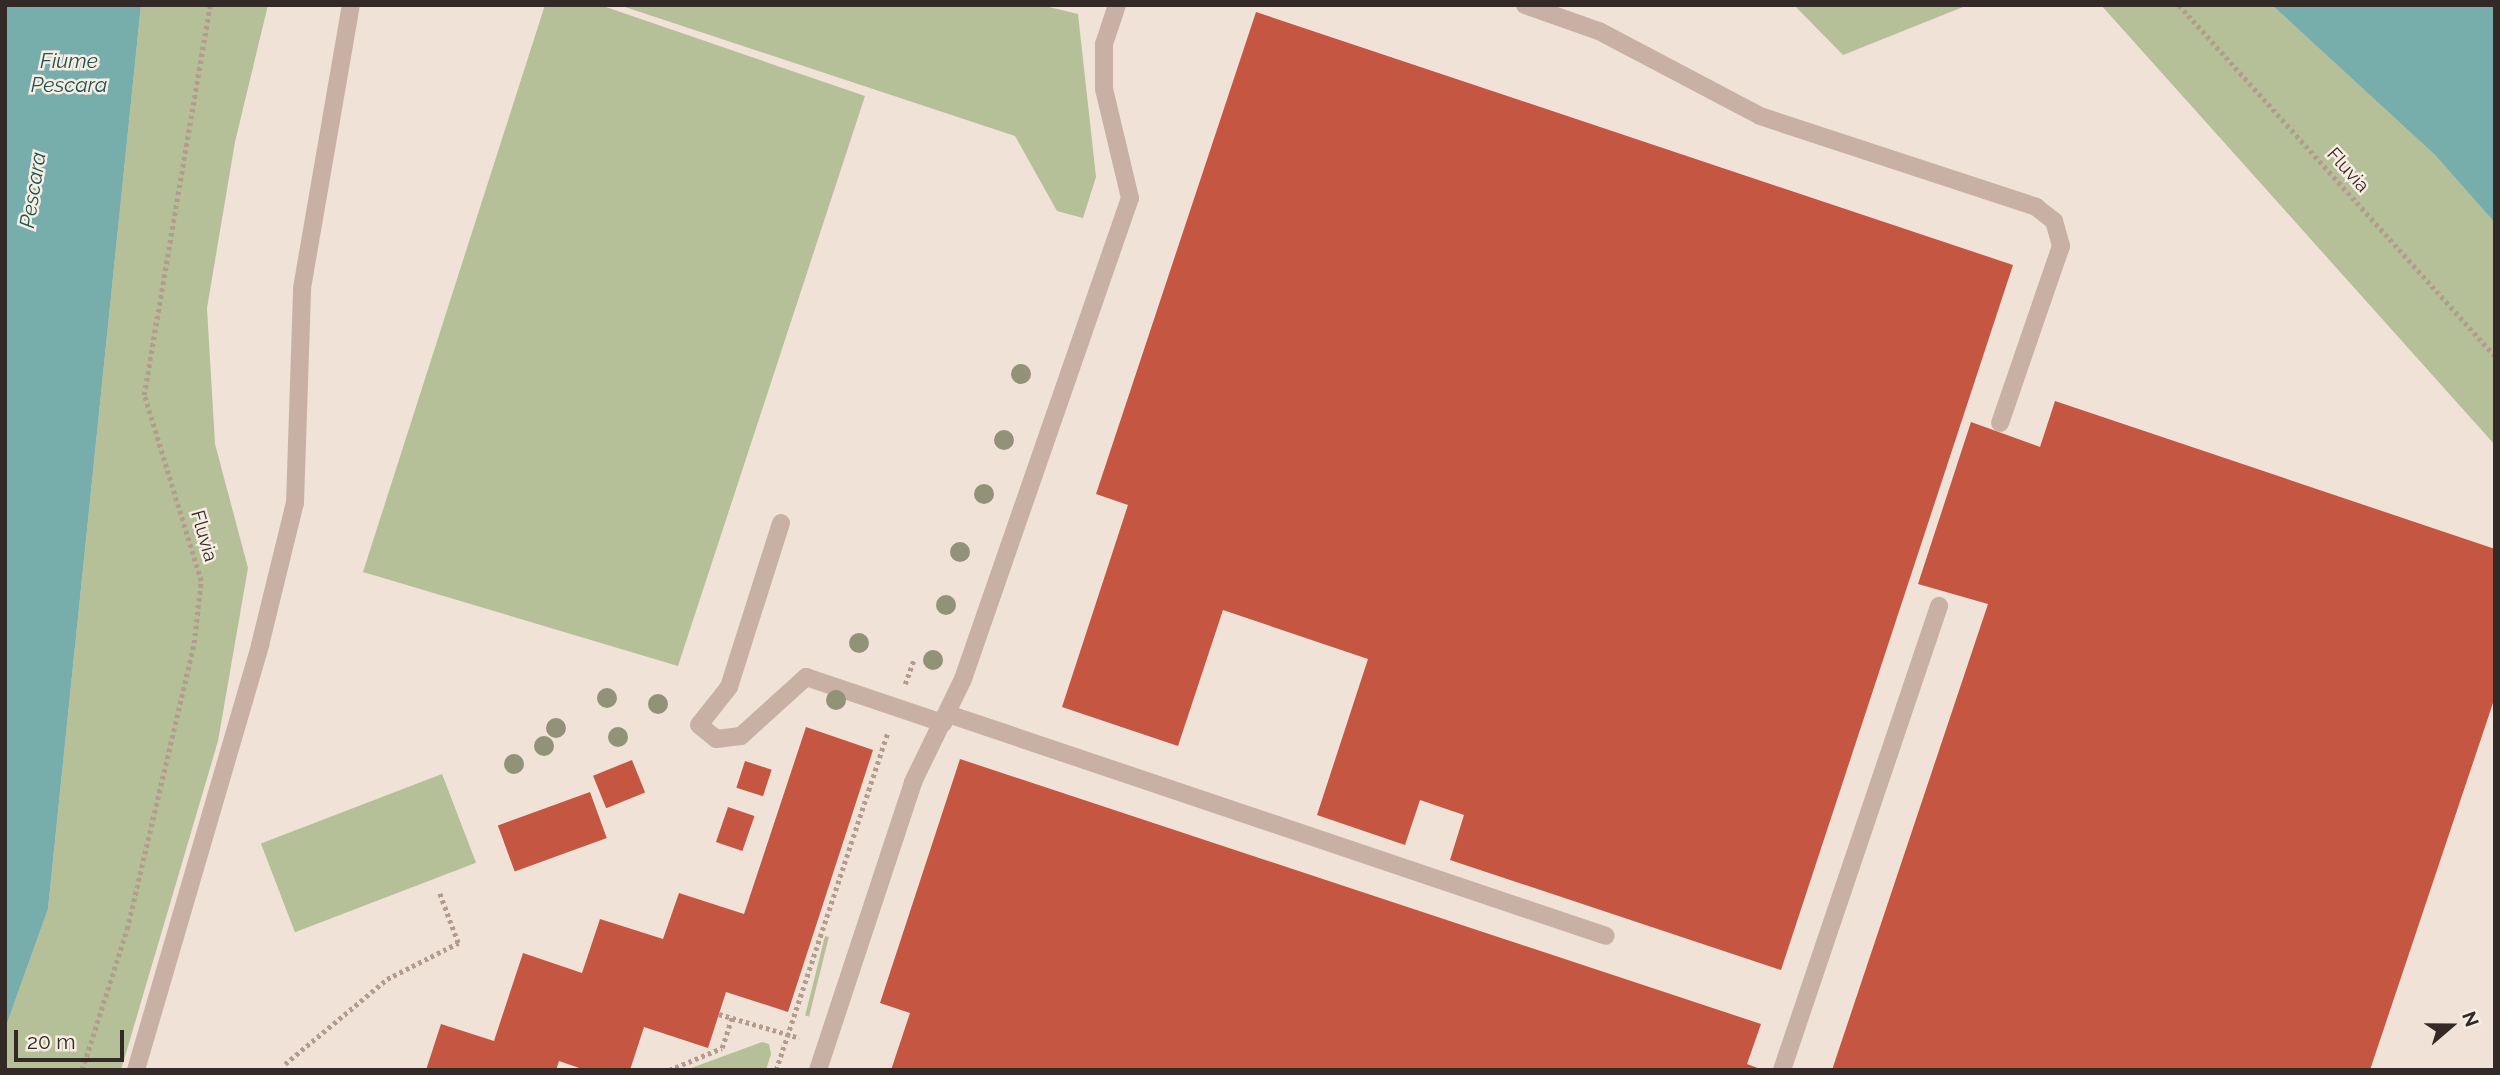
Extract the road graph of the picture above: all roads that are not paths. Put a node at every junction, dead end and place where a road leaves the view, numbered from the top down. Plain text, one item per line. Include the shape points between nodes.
1 (351, 5) edge
2 (1117, 5) edge
3 (1525, 5) edge
4 (2000, 423) dead end
5 (781, 523) dead end
6 (1938, 606) dead end
7 (945, 718) junction
8 (1606, 936) dead end
9 (136, 1070) edge
10 (818, 1070) edge
11 (1782, 1070) edge

1 - 9 lane via 302,288 295,503 260,645
2 - 7 lane via 1104,44 1104,89 1130,198
3 - 4 lane via 1599,31 1760,116 2036,207 2054,221 2061,246
5 - 7 lane via 729,687 699,725 716,739 741,736 806,677
6 - 11 lane
7 - 8 lane
7 - 10 lane via 913,782

